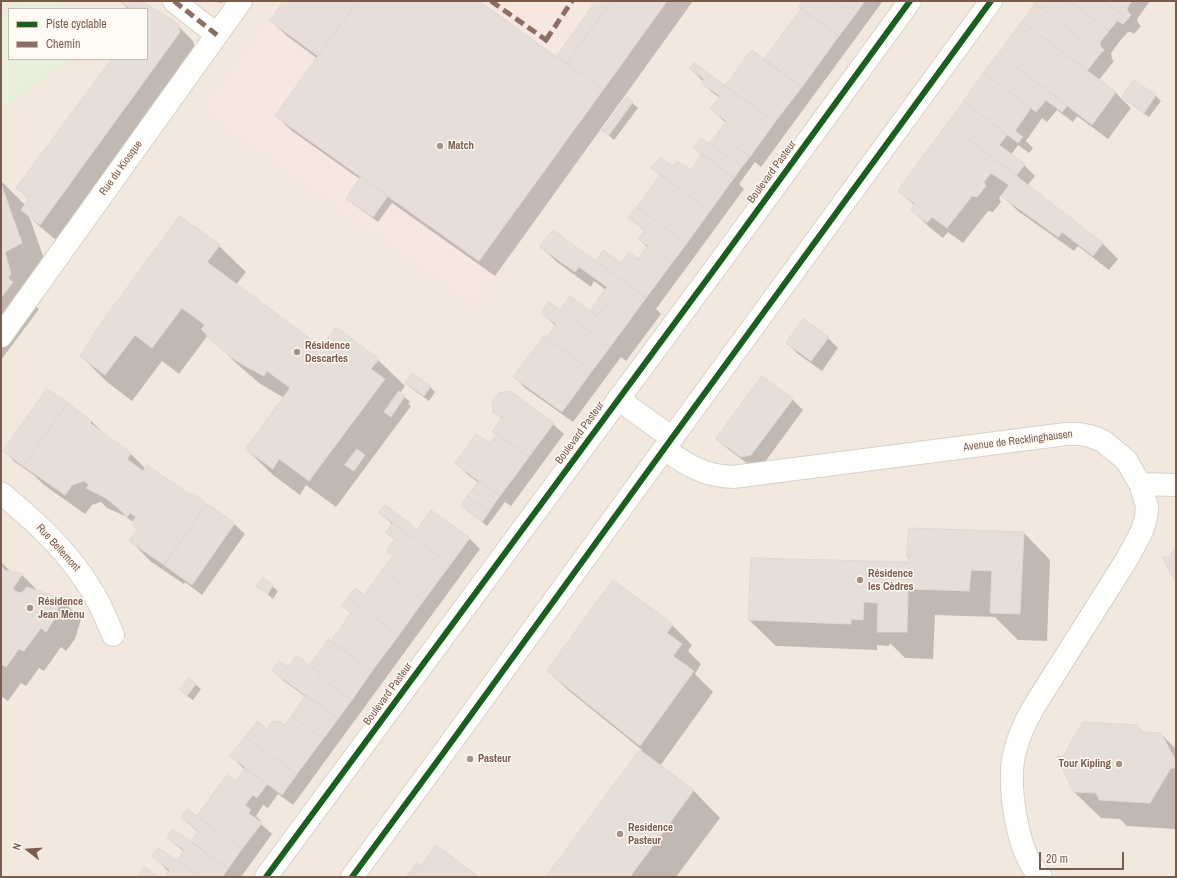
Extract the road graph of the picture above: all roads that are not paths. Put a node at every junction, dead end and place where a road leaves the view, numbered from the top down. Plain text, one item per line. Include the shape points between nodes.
1 (174, 1) edge
2 (241, 1) edge
3 (910, 1) edge
4 (991, 1) edge
5 (217, 35) junction
6 (1, 336) edge
7 (618, 399) junction
8 (668, 444) junction
9 (1140, 484) junction
10 (1176, 485) edge
11 (1, 493) edge
12 (113, 635) dead end
13 (266, 877) edge
14 (352, 877) edge
15 (1041, 877) edge

1 - 5 main road
2 - 5 main road, Rue du Kiosque
3 - 7 main road, Boulevard Pasteur
4 - 8 main road
5 - 6 main road, Rue du Kiosque
7 - 8 main road, Avenue de Recklinghausen
7 - 13 main road, Boulevard Pasteur
8 - 9 main road, Avenue de Recklinghausen via 694,468 719,477 733,477 1079,434 1103,441 1112,448 1126,460
8 - 14 main road
9 - 10 main road
9 - 15 main road, Avenue de Recklinghausen via 1146,506 1142,531 1033,708 1017,744 1012,776 1016,819 1029,860
11 - 12 main road, Rue Bellemont via 38,525 69,557 93,592

